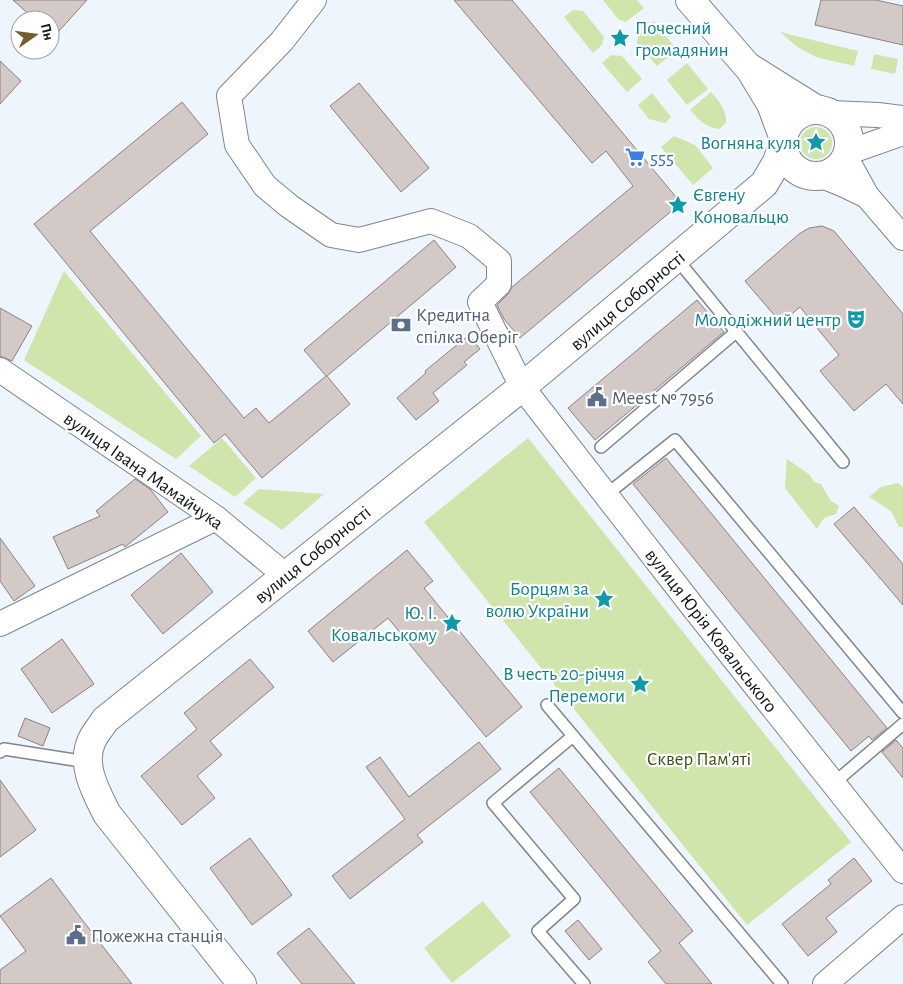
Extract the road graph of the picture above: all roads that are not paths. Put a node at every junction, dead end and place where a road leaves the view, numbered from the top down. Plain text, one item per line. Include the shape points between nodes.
1 (314, 0) edge
2 (690, 0) edge
3 (747, 66) junction
4 (825, 112) junction
5 (903, 118) edge
6 (903, 133) edge
7 (784, 142) junction
8 (848, 155) junction
9 (816, 176) junction
10 (764, 184) junction
11 (867, 196) junction
12 (903, 238) edge
13 (676, 258) junction
14 (736, 332) junction
15 (0, 370) edge
16 (522, 387) junction
17 (601, 447) dead end
18 (843, 462) dead end
19 (606, 495) junction
20 (216, 518) junction
21 (285, 575) junction
22 (0, 624) edge
23 (547, 705) dead end
24 (903, 713) edge
25 (903, 724) edge
26 (573, 736) junction
27 (0, 752) edge
28 (87, 762) junction
29 (834, 784) junction
30 (903, 871) edge
31 (903, 917) edge
32 (242, 984) edge
33 (584, 984) edge
34 (782, 984) edge
35 (824, 984) edge

1 - 16 street, вулиця Юрія Ковальського via 282,41 229,96 236,144 265,186 331,235 359,240 431,221 469,236 499,261 499,284 480,302
2 - 3 street
3 - 4 street
3 - 7 street via 771,104
4 - 5 street
4 - 7 street via 809,111 798,115 790,123
4 - 8 street via 839,119 846,128
6 - 8 street
7 - 9 street via 785,155 791,165 800,172
7 - 10 street, вулиця Соборності
8 - 9 street via 832,173
8 - 11 street
9 - 10 street, вулиця Соборності
9 - 11 street via 844,184
10 - 13 street, вулиця Соборності
11 - 12 street
13 - 14 lane
13 - 16 street, вулиця Соборності
14 - 17 lane
14 - 18 lane
15 - 20 street, вулиця Івана Мамайчука
16 - 19 street, вулиця Юрія Ковальського
16 - 21 street, вулиця Соборності
19 - 24 lane via 675,440
19 - 29 street, вулиця Юрія Ковальського
20 - 21 street, вулиця Івана Мамайчука
20 - 22 street
21 - 28 street, вулиця Соборності via 105,720 91,741
23 - 26 lane
25 - 29 lane
26 - 33 lane via 493,804 574,899 538,931
26 - 34 lane
27 - 28 lane
28 - 32 street, вулиця Соборності via 93,786 106,814
29 - 30 street, вулиця Юрія Ковальського
31 - 35 street

